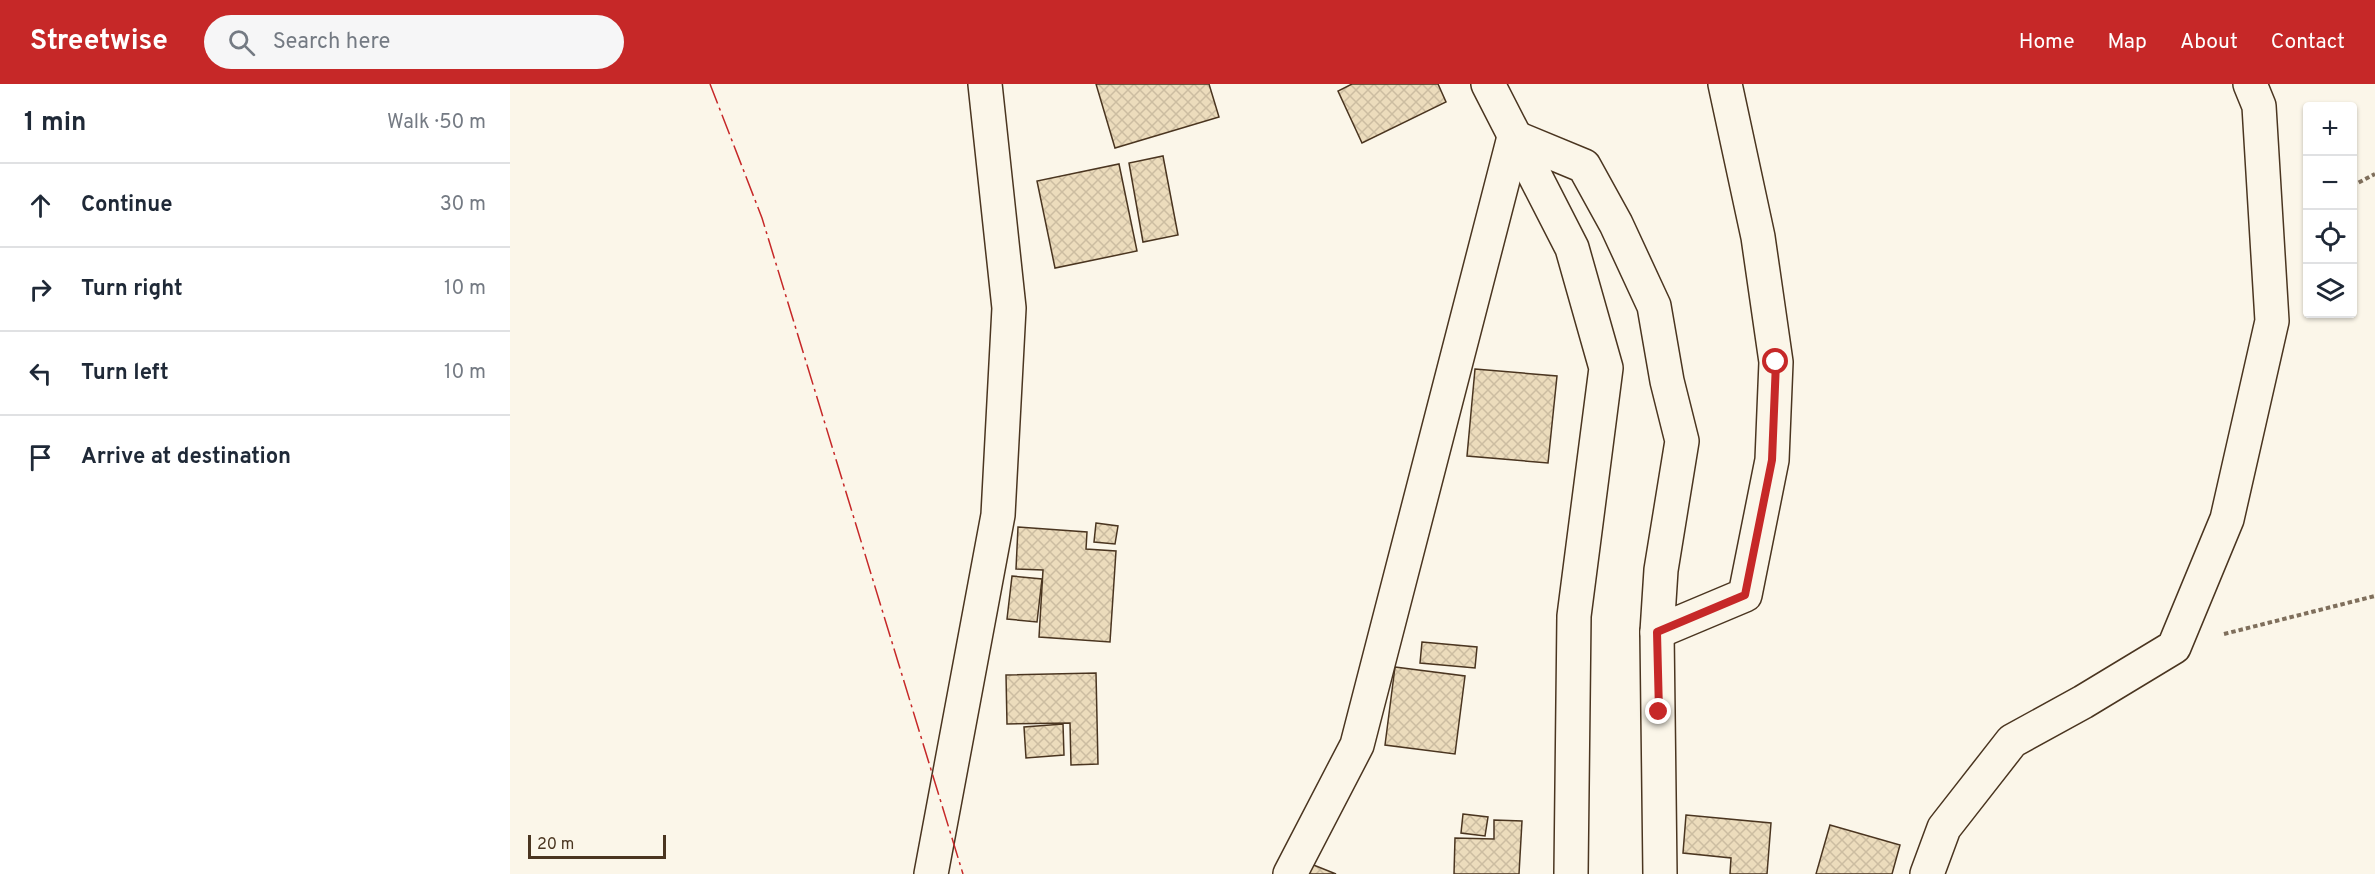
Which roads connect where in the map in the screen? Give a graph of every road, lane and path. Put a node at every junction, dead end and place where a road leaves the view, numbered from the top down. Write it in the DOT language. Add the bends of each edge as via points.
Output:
graph roads {
  1 [pos="985,84"];
  2 [pos="1488,84"];
  3 [pos="1725,84"];
  4 [pos="2250,84"];
  5 [pos="1514,137"];
  6 [pos="2375,174"];
  7 [pos="2357,183"];
  8 [pos="2375,596"];
  9 [pos="1657,632"];
  10 [pos="2174,647"];
  11 [pos="930,874"];
  12 [pos="1290,874"];
  13 [pos="1570,874"];
  14 [pos="1660,874"];
  15 [pos="1927,874"];
  1 -- 11 [label="street" via="1009,308 998,514"];
  2 -- 5 [label="street"];
  3 -- 9 [label="street" via="1758,237 1776,362 1772,460 1745,595"];
  4 -- 10 [label="street" via="2259,106 2272,321 2227,519"];
  5 -- 9 [label="street" via="1584,166 1654,306 1682,441 1661,570"];
  5 -- 12 [label="street" via="1357,746"];
  5 -- 13 [label="street" via="1572,248 1605,368 1574,616"];
  6 -- 7 [label="path"];
  8 -- 10 [label="path"];
  9 -- 14 [label="street"];
  10 -- 15 [label="street" via="2012,741 1944,828"];
}
